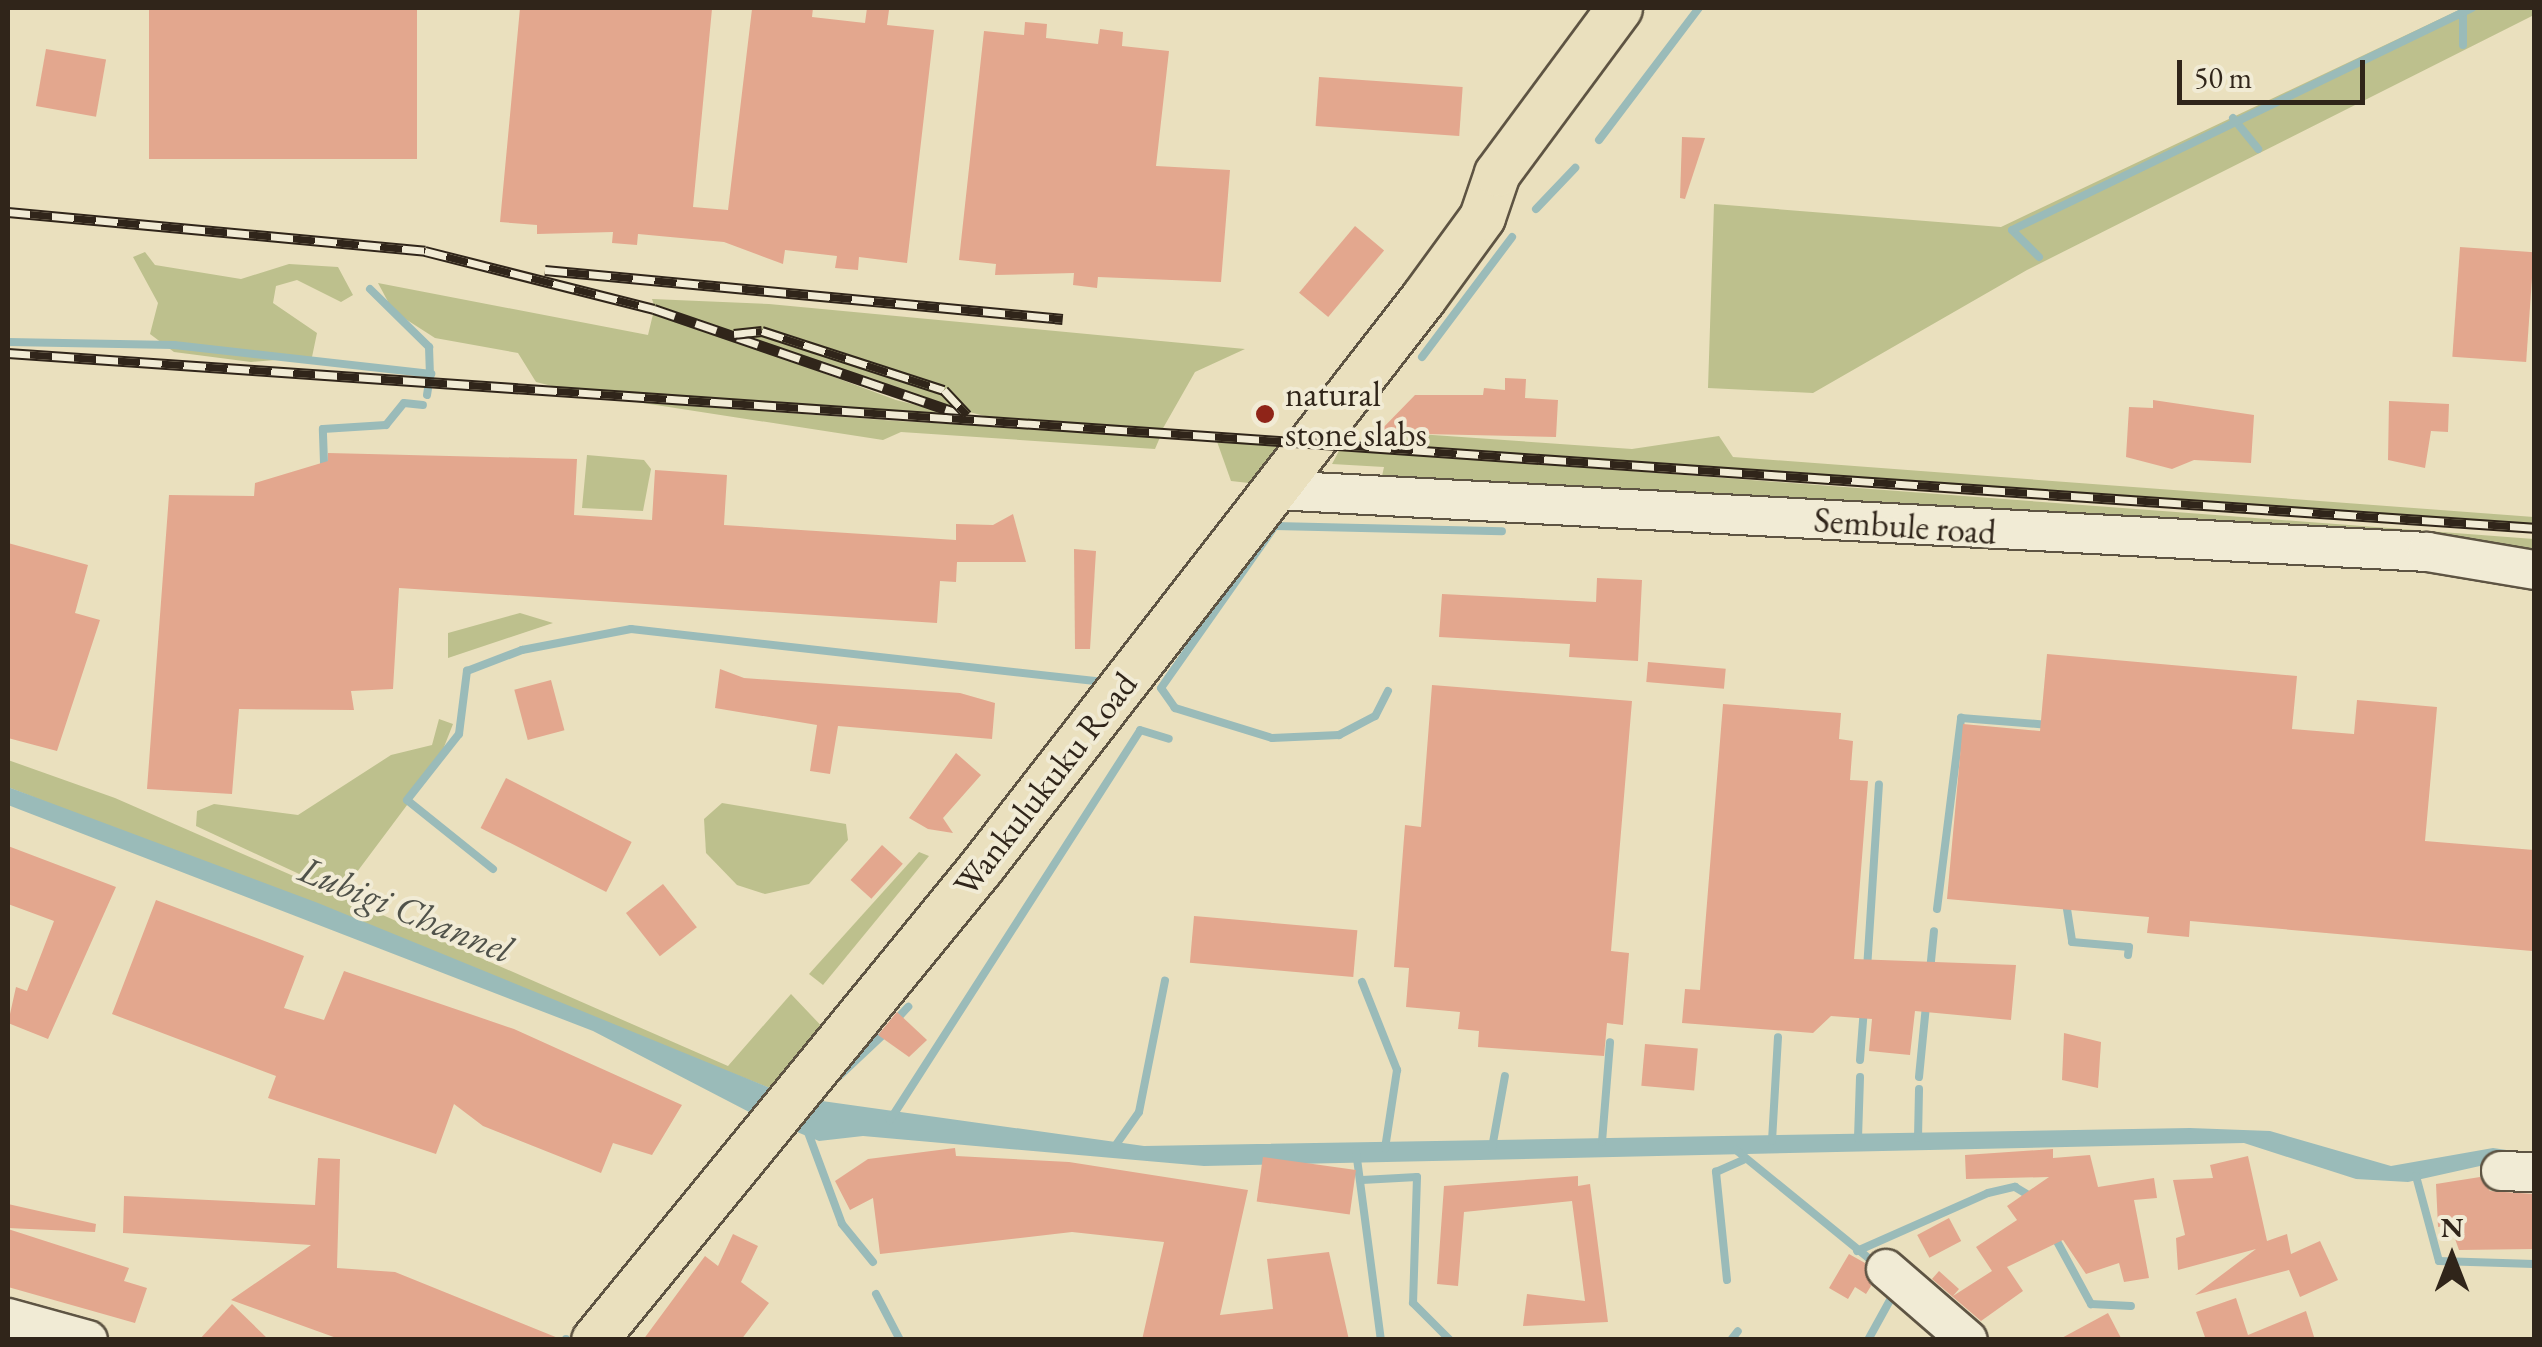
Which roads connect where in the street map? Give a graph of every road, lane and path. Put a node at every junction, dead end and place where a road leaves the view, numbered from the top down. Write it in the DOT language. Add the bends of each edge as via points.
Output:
graph roads {
  1 [pos="1620,8"];
  2 [pos="1656,8"];
  3 [pos="1482,218"];
  4 [pos="1275,490"];
  5 [pos="2534,570"];
  6 [pos="1886,1269"];
  7 [pos="8,1318"];
  8 [pos="88,1340"];
  9 [pos="594,1340"];
  10 [pos="1968,1340"];
  1 -- 3 [label="main road, Wankulukuku Road" via="1498,173"];
  2 -- 3 [label="main road, Wankulukuku Road" via="1520,190"];
  3 -- 4 [label="main road, Wankulukuku Road"];
  4 -- 5 [label="street, Sembule road" via="2427,552"];
  4 -- 9 [label="main road, Wankulukuku Road"];
  6 -- 10 [label="street"];
  7 -- 8 [label="street"];
}
